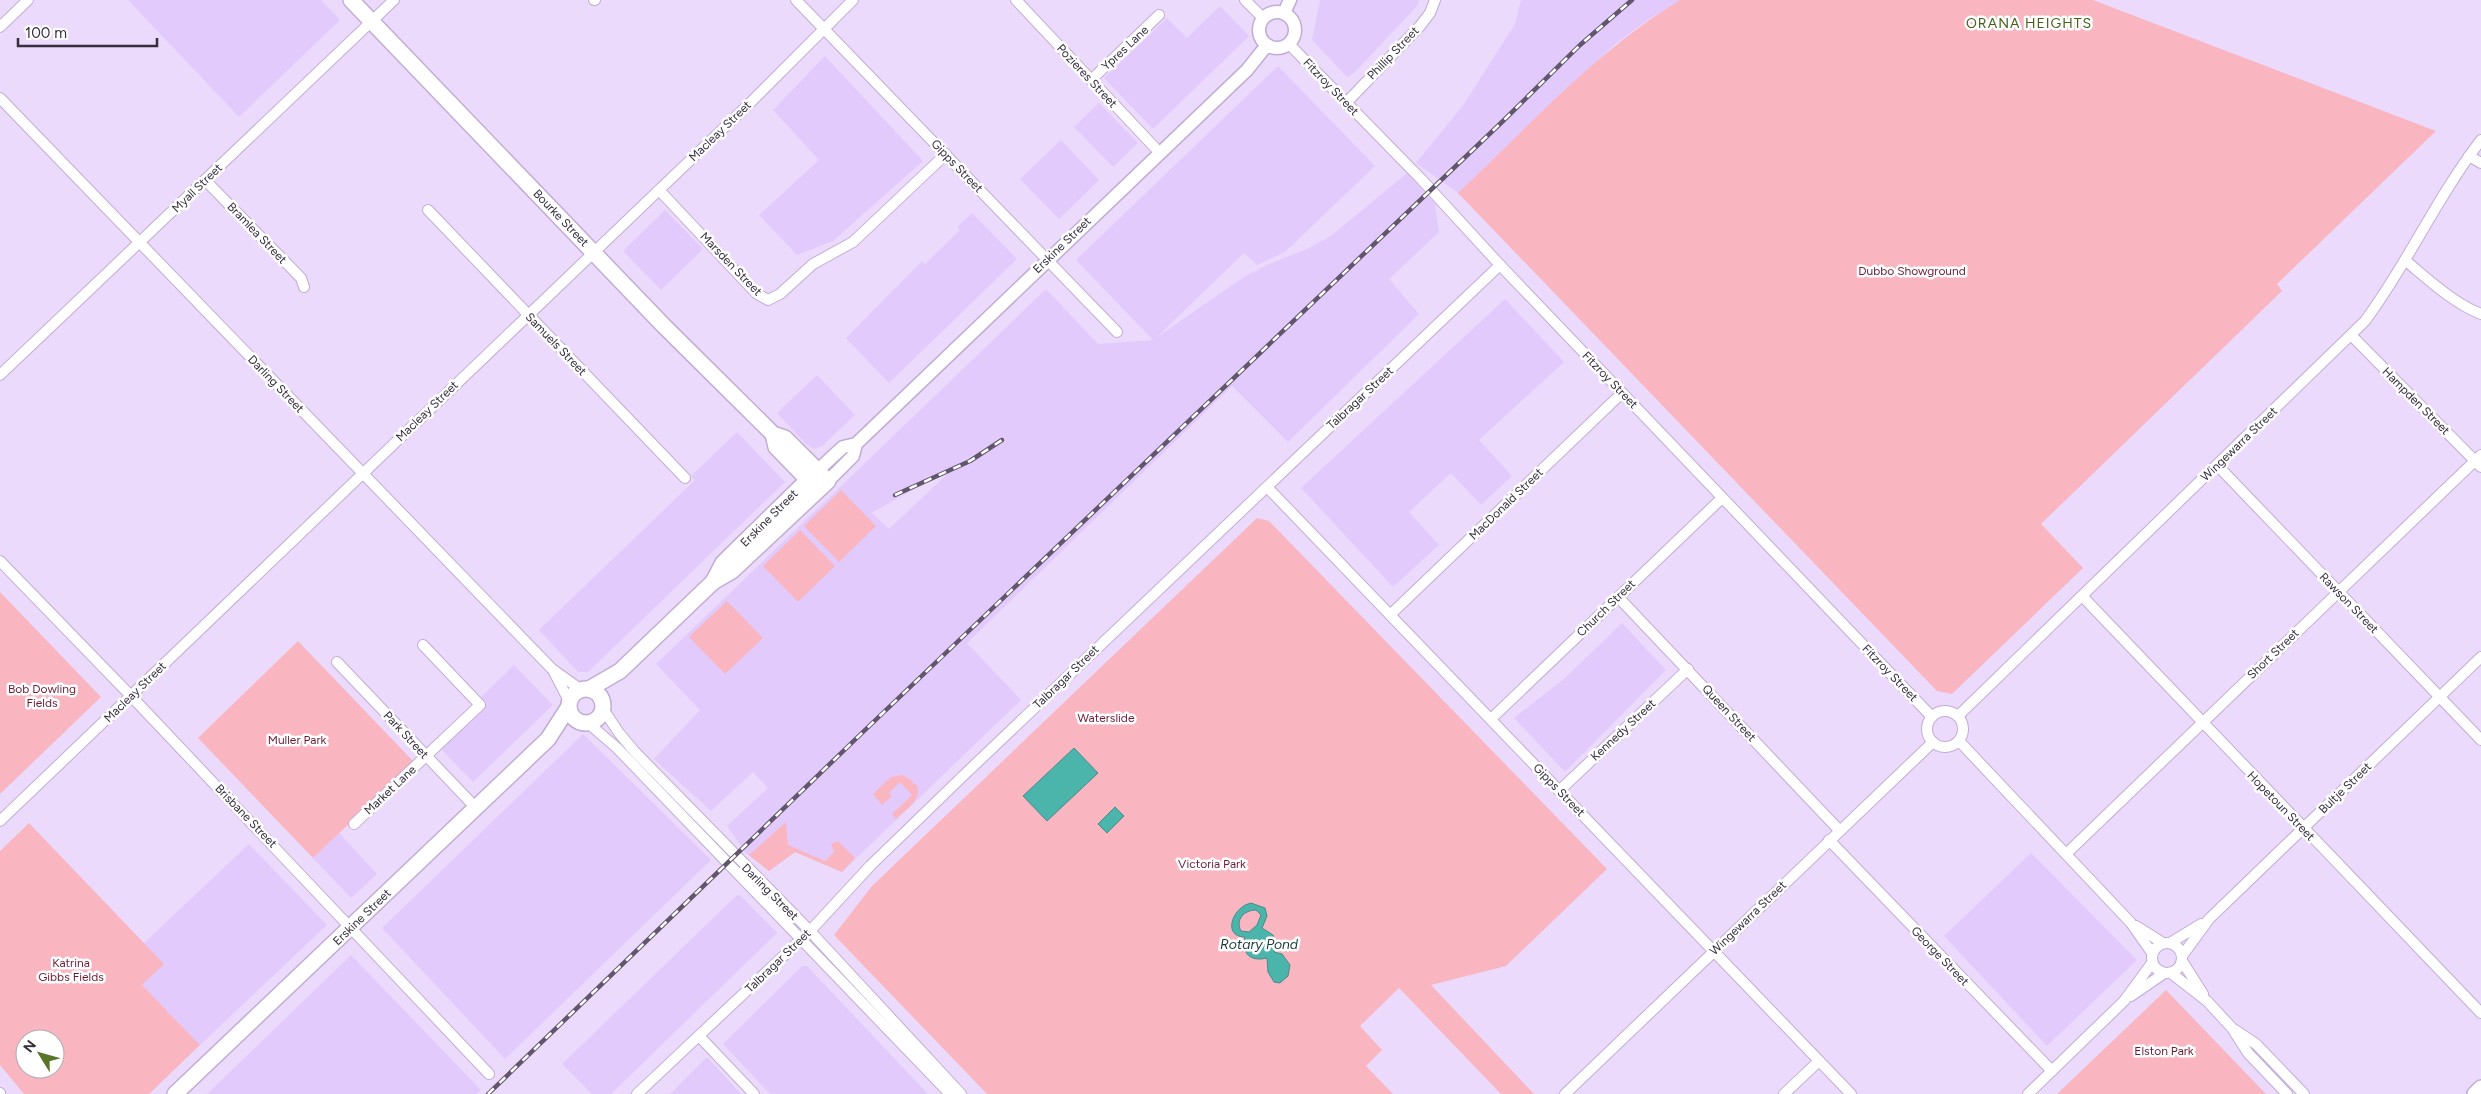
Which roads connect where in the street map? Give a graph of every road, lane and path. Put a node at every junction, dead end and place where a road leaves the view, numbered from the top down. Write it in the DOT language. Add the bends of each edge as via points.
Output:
graph roads {
  1 [pos="28,0"];
  2 [pos="351,0"];
  3 [pos="394,0"];
  4 [pos="796,0"];
  5 [pos="854,0"];
  6 [pos="1016,0"];
  7 [pos="1246,0"];
  8 [pos="1290,0"];
  9 [pos="1435,0"];
  10 [pos="1284,13"];
  11 [pos="1159,15"];
  12 [pos="1264,18"];
  13 [pos="371,21"];
  14 [pos="0,27"];
  15 [pos="824,29"];
  16 [pos="1289,44"];
  17 [pos="1267,45"];
  18 [pos="1091,80"];
  19 [pos="0,98"];
  20 [pos="1346,103"];
  21 [pos="2481,140"];
  22 [pos="1158,152"];
  23 [pos="946,154"];
  24 [pos="2469,156"];
  25 [pos="2481,163"];
  26 [pos="205,180"];
  27 [pos="660,190"];
  28 [pos="428,210"];
  29 [pos="141,242"];
  30 [pos="594,252"];
  31 [pos="1047,259"];
  32 [pos="2406,261"];
  33 [pos="1500,265"];
  34 [pos="304,287"];
  35 [pos="2481,314"];
  36 [pos="528,315"];
  37 [pos="1117,332"];
  38 [pos="2351,335"];
  39 [pos="0,375"];
  40 [pos="1622,392"];
  41 [pos="2479,461"];
  42 [pos="2218,466"];
  43 [pos="362,474"];
  44 [pos="685,478"];
  45 [pos="818,480"];
  46 [pos="1266,487"];
  47 [pos="1722,498"];
  48 [pos="0,561"];
  49 [pos="2338,592"];
  50 [pos="1618,597"];
  51 [pos="2082,598"];
  52 [pos="1390,615"];
  53 [pos="423,645"];
  54 [pos="2481,657"];
  55 [pos="337,662"];
  56 [pos="552,669"];
  57 [pos="1688,670"];
  58 [pos="620,671"];
  59 [pos="585,689"];
  60 [pos="131,696"];
  61 [pos="2439,697"];
  62 [pos="568,704"];
  63 [pos="603,705"];
  64 [pos="1958,716"];
  65 [pos="1932,717"];
  66 [pos="1490,719"];
  67 [pos="585,723"];
  68 [pos="2202,723"];
  69 [pos="548,740"];
  70 [pos="2481,740"];
  71 [pos="1958,741"];
  72 [pos="1933,742"];
  73 [pos="426,756"];
  74 [pos="1559,791"];
  75 [pos="476,808"];
  76 [pos="0,821"];
  77 [pos="354,824"];
  78 [pos="2304,829"];
  79 [pos="1839,830"];
  80 [pos="1829,840"];
  81 [pos="2066,854"];
  82 [pos="2209,919"];
  83 [pos="2131,923"];
  84 [pos="352,927"];
  85 [pos="810,931"];
  86 [pos="801,939"];
  87 [pos="2166,943"];
  88 [pos="1714,951"];
  89 [pos="2152,958"];
  90 [pos="2182,959"];
  91 [pos="2167,974"];
  92 [pos="2124,1001"];
  93 [pos="2207,1001"];
  94 [pos="2481,1013"];
  95 [pos="2232,1028"];
  96 [pos="699,1036"];
  97 [pos="1819,1061"];
  98 [pos="2052,1071"];
  99 [pos="489,1074"];
  100 [pos="2481,1088"];
  101 [pos="175,1094"];
  102 [pos="637,1094"];
  103 [pos="754,1094"];
  104 [pos="950,1094"];
  105 [pos="961,1094"];
  106 [pos="1565,1094"];
  107 [pos="1784,1094"];
  108 [pos="1851,1094"];
  109 [pos="2028,1094"];
  110 [pos="2287,1094"];
  111 [pos="2304,1094"];
  112 [pos="2475,1094"];
  1 -- 14 [label="street"];
  2 -- 13 [label="highway, Bourke Street"];
  3 -- 13 [label="street, Myall Street"];
  4 -- 15 [label="street, Gipps Street"];
  5 -- 15 [label="street, Macleay Street"];
  6 -- 18 [label="street, Pozieres Street"];
  7 -- 12 [label="street"];
  8 -- 10 [label="main road"];
  9 -- 20 [label="street, Phillip Street" via="1420,26"];
  10 -- 12 [label="main road" via="1273,13"];
  10 -- 16 [label="main road" via="1295,27"];
  11 -- 18 [label="street, Ypres Lane"];
  12 -- 17 [label="main road" via="1259,32"];
  13 -- 26 [label="street, Myall Street"];
  13 -- 30 [label="highway, Bourke Street"];
  15 -- 23 [label="street, Gipps Street"];
  15 -- 27 [label="street, Macleay Street"];
  16 -- 17 [label="main road" via="1278,48"];
  16 -- 20 [label="street, Fitzroy Street"];
  17 -- 22 [label="main road, Erskine Street" via="1246,70"];
  18 -- 22 [label="street, Pozieres Street"];
  19 -- 29 [label="street, Darling Street"];
  20 -- 33 [label="street, Fitzroy Street"];
  21 -- 24 [label="street, Wingewarra Street"];
  22 -- 31 [label="main road, Erskine Street"];
  23 -- 27 [label="street, Marsden Street" via="853,242 814,264 780,294 768,300 756,292"];
  23 -- 31 [label="street, Gipps Street"];
  24 -- 25 [label="street"];
  24 -- 32 [label="street, Wingewarra Street"];
  26 -- 29 [label="street, Myall Street"];
  26 -- 34 [label="street, Bramlea Street" via="301,278"];
  27 -- 30 [label="street, Macleay Street"];
  28 -- 36 [label="street, Samuels Street"];
  29 -- 39 [label="street, Myall Street"];
  29 -- 43 [label="street, Darling Street"];
  30 -- 36 [label="street, Macleay Street"];
  30 -- 45 [label="highway, Bourke Street" via="663,326 773,434 776,447"];
  31 -- 37 [label="street, Gipps Street"];
  31 -- 45 [label="main road, Erskine Street" via="856,444 853,456"];
  32 -- 35 [label="street" via="2448,294"];
  32 -- 38 [label="street, Wingewarra Street"];
  33 -- 40 [label="street, Fitzroy Street"];
  33 -- 46 [label="street, Talbragar Street"];
  36 -- 43 [label="street, Macleay Street"];
  36 -- 44 [label="street, Samuels Street"];
  38 -- 41 [label="street, Hampden Street"];
  38 -- 42 [label="street, Wingewarra Street"];
  40 -- 47 [label="street, Fitzroy Street"];
  40 -- 52 [label="street, MacDonald Street"];
  41 -- 49 [label="street, Short Street"];
  42 -- 49 [label="street, Rawson Street"];
  42 -- 51 [label="street, Wingewarra Street"];
  43 -- 56 [label="street, Darling Street"];
  43 -- 60 [label="street, Macleay Street"];
  45 -- 58 [label="highway, Erskine Street" via="723,563 713,582"];
  46 -- 52 [label="street, Gipps Street"];
  46 -- 85 [label="street, Talbragar Street" via="870,866"];
  47 -- 50 [label="street, Church Street"];
  47 -- 65 [label="street, Fitzroy Street"];
  48 -- 60 [label="street, Brisbane Street"];
  49 -- 61 [label="street, Rawson Street"];
  49 -- 68 [label="street, Short Street"];
  50 -- 57 [label="street, Queen Street"];
  50 -- 66 [label="street, Church Street"];
  51 -- 64 [label="street, Wingewarra Street"];
  51 -- 68 [label="street, Hopetoun Street"];
  52 -- 66 [label="street, Gipps Street"];
  53 -- 73 [label="street, Market Lane" via="480,705"];
  54 -- 61 [label="street, Bultje Street"];
  55 -- 73 [label="street, Park Street"];
  56 -- 59 [label="street, Darling Street"];
  56 -- 62 [label="street, Darling Street"];
  57 -- 74 [label="street, Kennedy Street"];
  57 -- 79 [label="street, Queen Street"];
  58 -- 59 [label="highway, Erskine Street"];
  58 -- 63 [label="highway, Erskine Street"];
  59 -- 62 [label="highway" via="575,692"];
  59 -- 63 [label="highway" via="598,693"];
  60 -- 76 [label="street, Macleay Street"];
  60 -- 84 [label="street, Brisbane Street"];
  61 -- 70 [label="street, Rawson Street"];
  61 -- 78 [label="street, Bultje Street"];
  62 -- 67 [label="highway" via="573,718"];
  62 -- 69 [label="highway, Erskine Street"];
  63 -- 67 [label="highway" via="598,718"];
  63 -- 85 [label="street, Darling Street" via="619,733 636,752"];
  64 -- 65 [label="street" via="1942,711"];
  64 -- 71 [label="street" via="1963,726"];
  65 -- 72 [label="street" via="1927,733"];
  66 -- 74 [label="street, Gipps Street"];
  67 -- 69 [label="highway, Erskine Street"];
  67 -- 86 [label="street, Darling Street" via="617,748"];
  68 -- 78 [label="street, Hopetoun Street"];
  68 -- 81 [label="street, Short Street"];
  69 -- 75 [label="highway, Erskine Street"];
  71 -- 72 [label="street" via="1949,747"];
  71 -- 81 [label="street"];
  72 -- 79 [label="street, Wingewarra Street"];
  73 -- 75 [label="street, Park Street"];
  73 -- 77 [label="street, Market Lane"];
  74 -- 88 [label="street, Gipps Street"];
  75 -- 84 [label="highway, Erskine Street"];
  78 -- 82 [label="street, Bultje Street"];
  78 -- 94 [label="street, Hopetoun Street"];
  79 -- 80 [label="street, Wingewarra Street"];
  80 -- 88 [label="street, Wingewarra Street"];
  80 -- 98 [label="street, George Street"];
  81 -- 83 [label="street"];
  82 -- 87 [label="street, Bultje Street"];
  82 -- 90 [label="street, Bultje Street"];
  83 -- 87 [label="street"];
  83 -- 89 [label="street"];
  84 -- 99 [label="street, Brisbane Street"];
  84 -- 101 [label="highway, Erskine Street"];
  85 -- 86 [label="street, Talbragar Street"];
  85 -- 105 [label="street, Darling Street"];
  86 -- 96 [label="street, Talbragar Street"];
  86 -- 104 [label="street, Darling Street"];
  87 -- 89 [label="street"];
  87 -- 90 [label="street" via="2179,949"];
  88 -- 97 [label="street, Gipps Street"];
  88 -- 106 [label="street, Wingewarra Street"];
  89 -- 91 [label="street" via="2156,970"];
  89 -- 92 [label="street"];
  90 -- 91 [label="street" via="2178,969"];
  90 -- 93 [label="street"];
  91 -- 92 [label="street"];
  91 -- 93 [label="street"];
  92 -- 98 [label="street"];
  93 -- 95 [label="street"];
  95 -- 110 [label="street" via="2248,1053"];
  95 -- 111 [label="street" via="2256,1044"];
  96 -- 102 [label="street, Talbragar Street"];
  96 -- 103 [label="street"];
  97 -- 107 [label="street"];
  97 -- 108 [label="street, Gipps Street"];
  98 -- 109 [label="street"];
  100 -- 112 [label="highway"];
}
